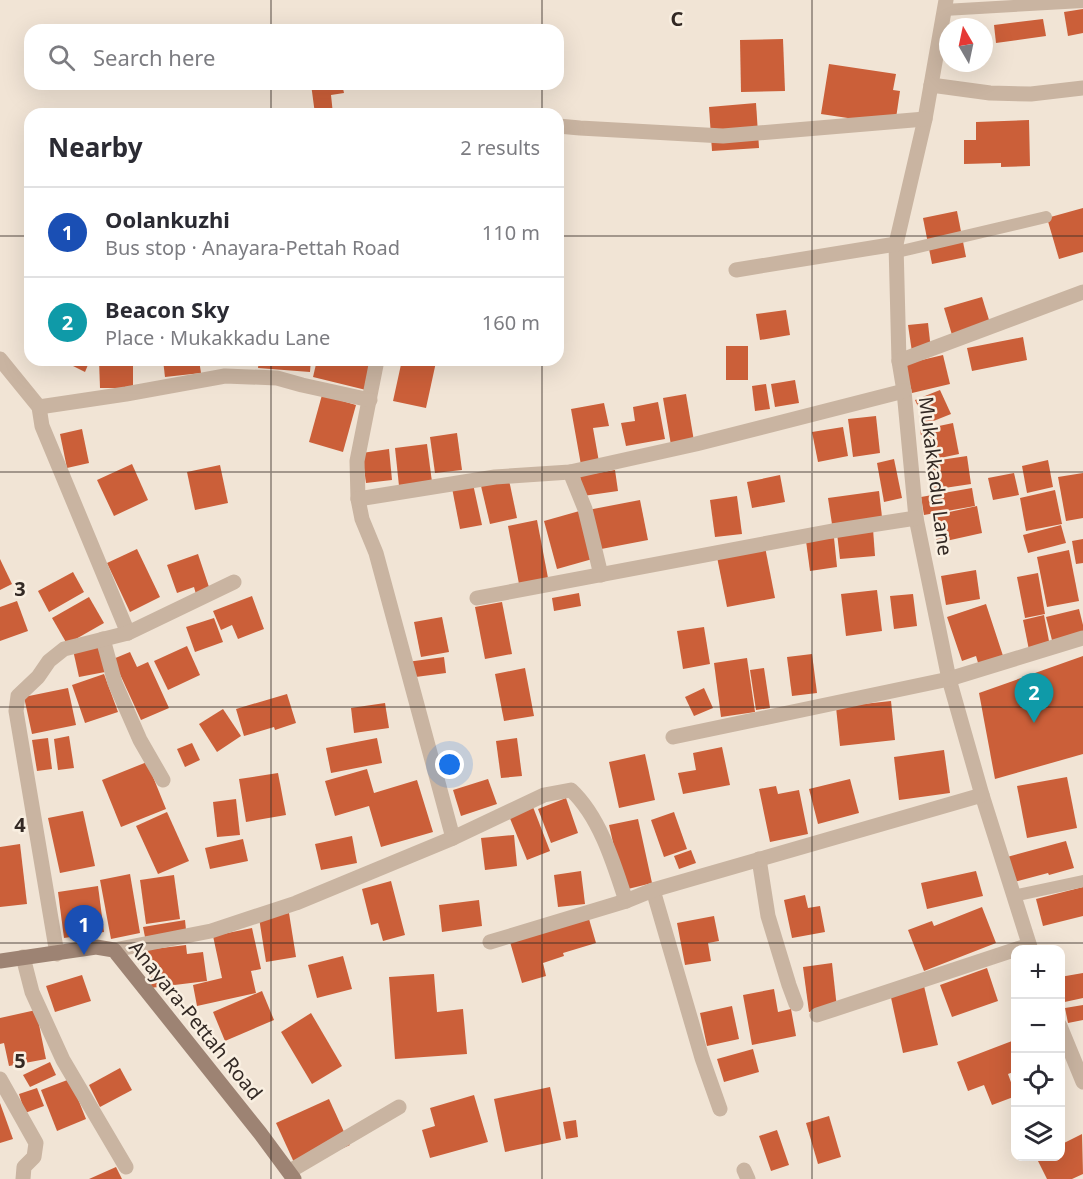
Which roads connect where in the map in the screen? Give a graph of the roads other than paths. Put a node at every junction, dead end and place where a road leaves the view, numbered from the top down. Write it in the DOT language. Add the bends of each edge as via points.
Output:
graph roads {
  1 [pos="1083,2"];
  2 [pos="945,5"];
  3 [pos="931,85"];
  4 [pos="1083,88"];
  5 [pos="925,119"];
  6 [pos="564,127"];
  7 [pos="1046,216"];
  8 [pos="896,248"];
  9 [pos="736,270"];
  10 [pos="1083,292"];
  11 [pos="0,359"];
  12 [pos="899,362"];
  13 [pos="376,366"];
  14 [pos="904,390"];
  15 [pos="370,400"];
  16 [pos="39,407"];
  17 [pos="570,471"];
  18 [pos="358,499"];
  19 [pos="916,518"];
  20 [pos="601,575"];
  21 [pos="234,582"];
  22 [pos="477,598"];
  23 [pos="128,633"];
  24 [pos="1083,638"];
  25 [pos="103,639"];
  26 [pos="949,679"];
  27 [pos="673,737"];
  28 [pos="163,780"];
  29 [pos="982,795"];
  30 [pos="453,838"];
  31 [pos="759,859"];
  32 [pos="1083,881"];
  33 [pos="653,890"];
  34 [pos="1013,896"];
  35 [pos="626,901"];
  36 [pos="490,942"];
  37 [pos="1029,945"];
  38 [pos="114,950"];
  39 [pos="1011,953"];
  40 [pos="57,954"];
  41 [pos="23,957"];
  42 [pos="0,961"];
  43 [pos="796,1004"];
  44 [pos="818,1015"];
  45 [pos="1065,1038"];
  46 [pos="1083,1082"];
  47 [pos="2,1088"];
  48 [pos="399,1107"];
  49 [pos="720,1109"];
  50 [pos="126,1167"];
  51 [pos="292,1175"];
  52 [pos="23,1179"];
  1 -- 2 [label="lane"];
  2 -- 3 [label="street, Mukakkadu Lane"];
  3 -- 4 [label="street" via="1031,94"];
  3 -- 5 [label="street, Mukakkadu Lane"];
  5 -- 6 [label="street" via="723,136"];
  5 -- 8 [label="street, Mukakkadu Lane"];
  7 -- 8 [label="lane"];
  8 -- 9 [label="street"];
  8 -- 12 [label="street, Mukakkadu Lane"];
  10 -- 12 [label="street"];
  11 -- 16 [label="street"];
  12 -- 14 [label="street, Mukakkadu Lane"];
  13 -- 15 [label="street"];
  14 -- 17 [label="street" via="696,444"];
  14 -- 19 [label="street, Mukakkadu Lane"];
  15 -- 16 [label="street" via="277,378 225,376"];
  15 -- 18 [label="street" via="357,461"];
  16 -- 23 [label="street" via="42,426"];
  17 -- 18 [label="street" via="495,477"];
  17 -- 20 [label="street" via="585,509"];
  18 -- 30 [label="street"];
  19 -- 20 [label="street"];
  19 -- 26 [label="street, Mukakkadu Lane"];
  20 -- 22 [label="street"];
  21 -- 23 [label="street"];
  23 -- 25 [label="street"];
  24 -- 26 [label="street"];
  25 -- 28 [label="street" via="115,683"];
  25 -- 40 [label="street" via="64,649 18,696 16,711"];
  26 -- 27 [label="street"];
  26 -- 29 [label="street, Mukakkadu Lane"];
  29 -- 31 [label="street"];
  29 -- 34 [label="street, Mukakkadu Lane"];
  30 -- 35 [label="street" via="544,795 571,790 606,842"];
  30 -- 38 [label="street" via="296,903 211,931"];
  31 -- 33 [label="street"];
  31 -- 43 [label="street" via="768,916"];
  32 -- 34 [label="lane"];
  33 -- 35 [label="street"];
  33 -- 49 [label="street"];
  34 -- 37 [label="street, Mukakkadu Lane"];
  35 -- 36 [label="street"];
  38 -- 40 [label="main road, Anayara-Pettah Road" via="96,947"];
  38 -- 51 [label="main road, Anayara-Pettah Road"];
  39 -- 44 [label="street"];
  40 -- 41 [label="main road, Anayara-Pettah Road"];
  41 -- 42 [label="main road, Anayara-Pettah Road"];
  41 -- 50 [label="street" via="33,992 63,1060"];
  45 -- 46 [label="street"];
  47 -- 52 [label="street" via="36,1143 34,1157 24,1167"];
  48 -- 51 [label="street"];
}
